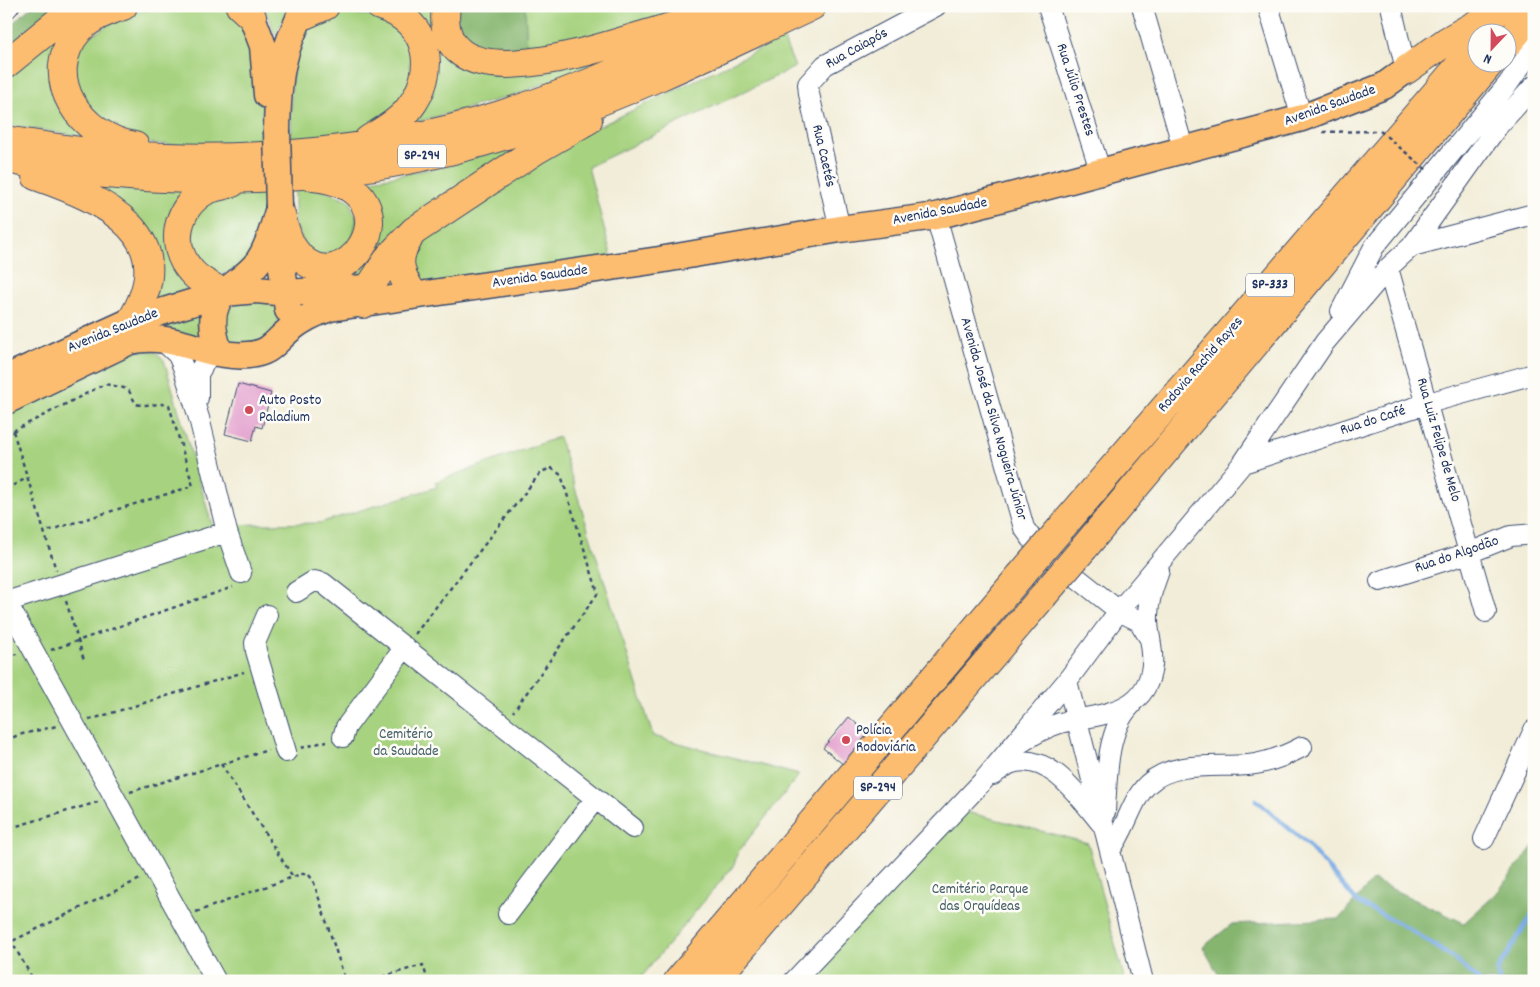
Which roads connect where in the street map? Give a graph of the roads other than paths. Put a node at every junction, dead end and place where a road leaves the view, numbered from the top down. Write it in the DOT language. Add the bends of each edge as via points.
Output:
graph roads {
  1 [pos="9,6"];
  2 [pos="77,6"];
  3 [pos="123,6"];
  4 [pos="325,6"];
  5 [pos="380,6"];
  6 [pos="446,6"];
  7 [pos="733,6"];
  8 [pos="760,6"];
  9 [pos="812,6"];
  10 [pos="936,6"];
  11 [pos="1048,6"];
  12 [pos="1142,6"];
  13 [pos="1268,6"];
  14 [pos="1391,6"];
  15 [pos="1509,6"];
  16 [pos="6,9"];
  17 [pos="247,10"];
  18 [pos="303,11"];
  19 [pos="1534,12"];
  20 [pos="1495,22"];
  21 [pos="1518,31"];
  22 [pos="1534,46"];
  23 [pos="713,54"];
  24 [pos="1468,56"];
  25 [pos="6,64"];
  26 [pos="1406,70"];
  27 [pos="1483,72"];
  28 [pos="808,84"];
  29 [pos="1508,84"];
  30 [pos="1529,91"];
  31 [pos="1302,118"];
  32 [pos="277,131"];
  33 [pos="6,140"];
  34 [pos="344,149"];
  35 [pos="1184,150"];
  36 [pos="201,157"];
  37 [pos="6,158"];
  38 [pos="6,166"];
  39 [pos="1101,173"];
  40 [pos="298,175"];
  41 [pos="258,177"];
  42 [pos="279,208"];
  43 [pos="1534,214"];
  44 [pos="936,216"];
  45 [pos="840,229"];
  46 [pos="414,232"];
  47 [pos="1412,246"];
  48 [pos="281,261"];
  49 [pos="1388,268"];
  50 [pos="410,289"];
  51 [pos="456,289"];
  52 [pos="224,293"];
  53 [pos="286,293"];
  54 [pos="359,294"];
  55 [pos="130,321"];
  56 [pos="288,330"];
  57 [pos="160,338"];
  58 [pos="1325,342"];
  59 [pos="215,352"];
  60 [pos="1534,374"];
  61 [pos="6,378"];
  62 [pos="6,400"];
  63 [pos="1428,403"];
  64 [pos="199,418"];
  65 [pos="1243,464"];
  66 [pos="1062,527"];
  67 [pos="227,532"];
  68 [pos="1534,534"];
  69 [pos="1084,548"];
  70 [pos="1469,553"];
  71 [pos="1163,561"];
  72 [pos="240,579"];
  73 [pos="1380,581"];
  74 [pos="296,592"];
  75 [pos="6,602"];
  76 [pos="1119,612"];
  77 [pos="1486,612"];
  78 [pos="267,614"];
  79 [pos="1150,639"];
  80 [pos="405,647"];
  81 [pos="1067,682"];
  82 [pos="1135,701"];
  83 [pos="1078,720"];
  84 [pos="1534,730"];
  85 [pos="343,737"];
  86 [pos="1302,747"];
  87 [pos="1012,748"];
  88 [pos="286,752"];
  89 [pos="983,781"];
  90 [pos="595,799"];
  91 [pos="1104,826"];
  92 [pos="634,828"];
  93 [pos="1484,839"];
  94 [pos="1110,850"];
  95 [pos="508,914"];
  96 [pos="216,981"];
  97 [pos="678,981"];
  98 [pos="714,981"];
  99 [pos="794,981"];
  100 [pos="1143,981"];
  1 -- 16 [label="street"];
  2 -- 25 [label="highway"];
  3 -- 36 [label="highway" via="93,19 80,29 70,44 63,72 72,105 103,136 127,145"];
  4 -- 18 [label="highway"];
  5 -- 34 [label="highway" via="403,17 423,42 427,60 425,78 418,95 397,122"];
  6 -- 7 [label="highway" via="444,21 460,52 494,64 524,63 582,53"];
  8 -- 34 [label="highway, SP-294" via="594,82 531,105 452,128"];
  9 -- 23 [label="highway, SP-294"];
  10 -- 28 [label="street, Rua Caiapós" via="825,65"];
  11 -- 39 [label="street, Rua Júlio Prestes"];
  12 -- 35 [label="street"];
  13 -- 31 [label="street"];
  14 -- 26 [label="street"];
  15 -- 20 [label="highway"];
  15 -- 26 [label="highway" via="1447,41"];
  17 -- 32 [label="main road" via="263,46 266,88"];
  18 -- 32 [label="main road" via="280,69"];
  19 -- 21 [label="highway"];
  22 -- 29 [label="street"];
  23 -- 40 [label="highway, SP-294" via="564,116 478,143 379,164"];
  23 -- 46 [label="highway" via="536,150"];
  24 -- 66 [label="highway, Rodovia Rachid Rayes / SP-333"];
  26 -- 31 [label="main road, Avenida Saudade" via="1384,86"];
  27 -- 69 [label="highway, Rodovia Rachid Rayes / SP-333"];
  28 -- 45 [label="street, Rua Caetés"];
  29 -- 30 [label="street"];
  29 -- 58 [label="street" via="1374,247"];
  30 -- 47 [label="street" via="1498,127"];
  31 -- 35 [label="main road, Avenida Saudade"];
  32 -- 42 [label="main road, bridge"];
  33 -- 36 [label="highway, SP-294" via="101,153"];
  34 -- 36 [label="highway, SP-294" via="267,156"];
  35 -- 39 [label="main road, Avenida Saudade"];
  37 -- 41 [label="highway, SP-294" via="112,174"];
  38 -- 55 [label="highway" via="90,197 108,207 135,230 148,261 148,274 142,302"];
  39 -- 44 [label="main road, Avenida Saudade"];
  40 -- 41 [label="highway, SP-294"];
  40 -- 42 [label="highway" via="328,179 354,191 363,201 368,216 365,245 345,264 331,268 316,266 302,259 292,247"];
  41 -- 52 [label="highway" via="207,190 187,207 178,227 181,256 191,271"];
  42 -- 48 [label="main road"];
  42 -- 52 [label="main road" via="256,265"];
  43 -- 47 [label="street"];
  44 -- 45 [label="main road, Avenida Saudade"];
  44 -- 76 [label="street, Avenida José da Silva Nogueira Júnior" via="1024,528 1037,546"];
  45 -- 51 [label="main road, Avenida Saudade" via="659,260"];
  46 -- 50 [label="highway" via="403,248 399,267"];
  46 -- 54 [label="highway"];
  47 -- 49 [label="street"];
  48 -- 53 [label="main road"];
  48 -- 54 [label="main road" via="296,276"];
  49 -- 58 [label="street"];
  49 -- 63 [label="street, Rua Luiz Felipe de Melo"];
  50 -- 51 [label="main road"];
  50 -- 54 [label="main road"];
  51 -- 54 [label="main road"];
  52 -- 53 [label="main road" via="257,290"];
  52 -- 55 [label="main road, Avenida Saudade"];
  52 -- 59 [label="main road" via="212,327"];
  53 -- 54 [label="main road"];
  53 -- 56 [label="main road"];
  54 -- 56 [label="main road"];
  55 -- 61 [label="main road, Avenida Saudade"];
  56 -- 59 [label="main road" via="277,344 265,352 248,355"];
  57 -- 59 [label="main road, Avenida Saudade"];
  57 -- 62 [label="main road, Avenida Saudade" via="130,341"];
  57 -- 64 [label="street" via="178,355"];
  58 -- 65 [label="street"];
  59 -- 64 [label="street" via="198,374"];
  60 -- 63 [label="street, Rua do Café"];
  63 -- 65 [label="street, Rua do Café"];
  63 -- 70 [label="street, Rua Luiz Felipe de Melo"];
  64 -- 67 [label="street"];
  65 -- 71 [label="street"];
  66 -- 97 [label="highway, SP-294, bridge"];
  67 -- 72 [label="street"];
  67 -- 75 [label="street"];
  68 -- 70 [label="street, Rua do Algodão" via="1511,536"];
  69 -- 98 [label="highway, SP-294, bridge"];
  70 -- 73 [label="street, Rua do Algodão"];
  70 -- 77 [label="street, Rua Luiz Felipe de Melo"];
  71 -- 76 [label="street"];
  71 -- 79 [label="street" via="1151,593"];
  74 -- 80 [label="street" via="314,581 323,583"];
  75 -- 96 [label="street"];
  76 -- 79 [label="street, Avenida José da Silva Nogueira Júnior" via="1139,621"];
  76 -- 81 [label="street"];
  78 -- 88 [label="street" via="255,643"];
  79 -- 82 [label="street" via="1153,654 1151,675"];
  80 -- 85 [label="street" via="346,727"];
  80 -- 90 [label="street"];
  81 -- 83 [label="street"];
  81 -- 87 [label="street"];
  82 -- 83 [label="street" via="1112,712"];
  82 -- 91 [label="street" via="1123,713 1117,726"];
  83 -- 87 [label="street" via="1034,734"];
  83 -- 91 [label="street"];
  84 -- 93 [label="street"];
  86 -- 94 [label="street" via="1277,760 1248,765 1198,766 1169,772 1149,782 1139,794 1126,826"];
  87 -- 89 [label="street"];
  89 -- 91 [label="street" via="1010,764 1033,763 1051,769"];
  89 -- 99 [label="street"];
  90 -- 92 [label="street"];
  90 -- 95 [label="street"];
  91 -- 94 [label="street"];
  94 -- 100 [label="street"];
}
